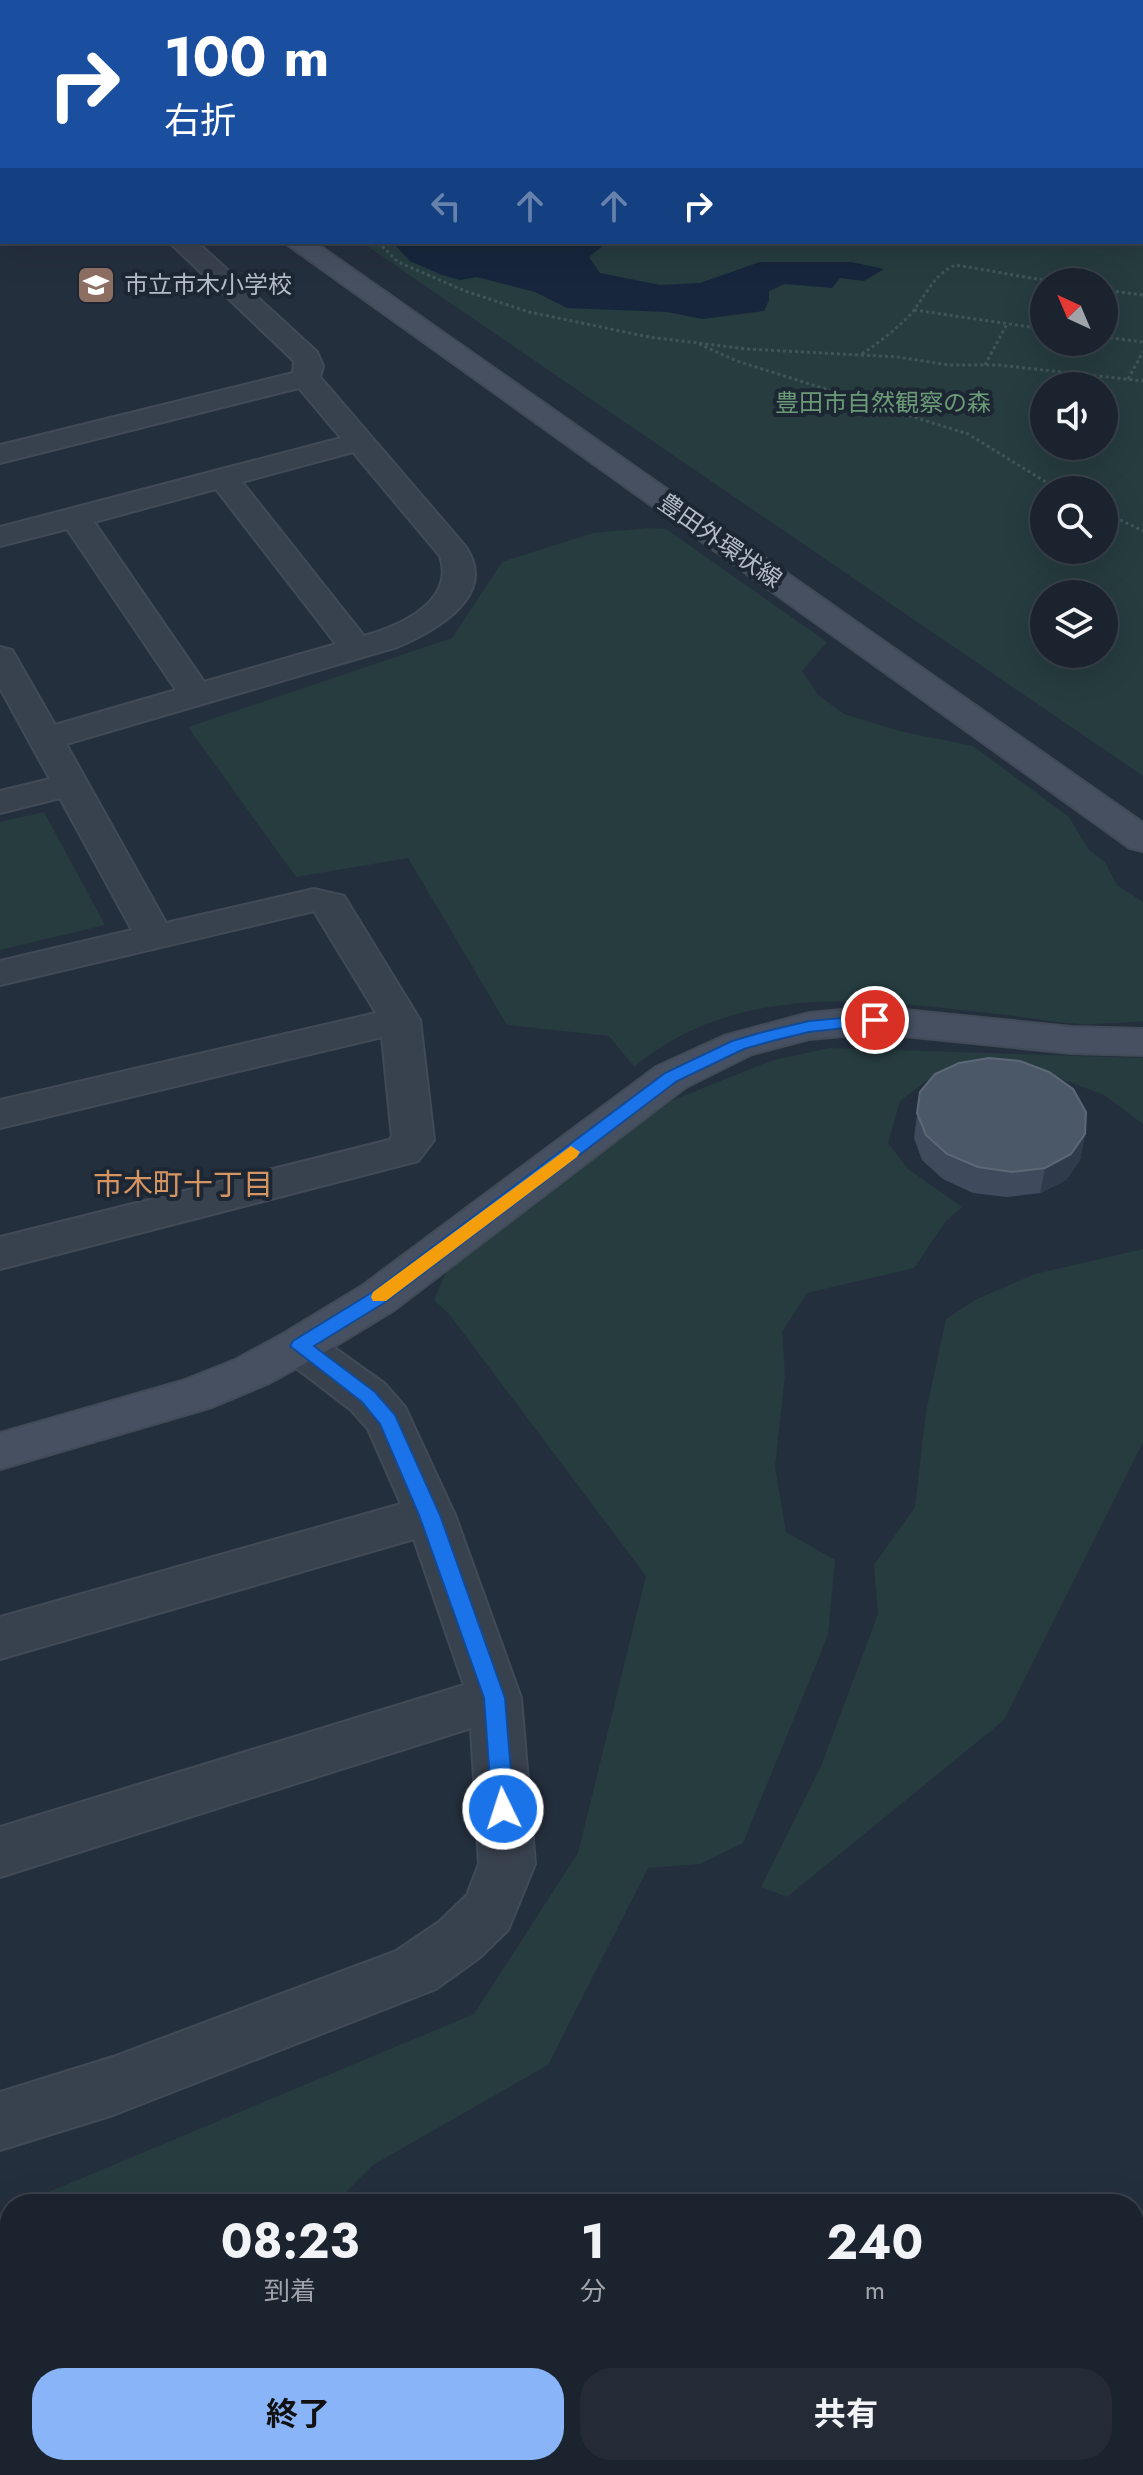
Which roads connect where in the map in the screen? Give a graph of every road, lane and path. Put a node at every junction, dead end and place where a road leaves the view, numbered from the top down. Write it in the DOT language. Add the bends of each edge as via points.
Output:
graph roads {
  1 [pos="184,244"];
  2 [pos="300,244"];
  3 [pos="331,244"];
  4 [pos="380,244"];
  5 [pos="1030,278"];
  6 [pos="1118,292"];
  7 [pos="1143,295"];
  8 [pos="914,310"];
  9 [pos="1007,324"];
  10 [pos="1030,327"];
  11 [pos="1118,339"];
  12 [pos="695,342"];
  13 [pos="1143,342"];
  14 [pos="1143,352"];
  15 [pos="861,355"];
  16 [pos="985,365"];
  17 [pos="306,378"];
  18 [pos="1127,379"];
  19 [pos="1143,381"];
  20 [pos="358,442"];
  21 [pos="0,454"];
  22 [pos="1033,476"];
  23 [pos="222,477"];
  24 [pos="75,517"];
  25 [pos="1118,519"];
  26 [pos="1143,531"];
  27 [pos="0,537"];
  28 [pos="357,649"];
  29 [pos="0,657"];
  30 [pos="197,696"];
  31 [pos="46,739"];
  32 [pos="72,784"];
  33 [pos="0,802"];
  34 [pos="1143,809"];
  35 [pos="1143,840"];
  36 [pos="155,937"];
  37 [pos="0,973"];
  38 [pos="400,1020"];
  39 [pos="1143,1042"];
  40 [pos="0,1114"];
  41 [pos="0,1253"];
  42 [pos="299,1346"];
  43 [pos="0,1451"];
  44 [pos="430,1515"];
  45 [pos="0,1638"];
  46 [pos="495,1698"];
  47 [pos="0,1852"];
  48 [pos="0,2121"];
  1 -- 17 [label="street" via="307,358"];
  2 -- 35 [label="street, 豊田外環状線"];
  3 -- 34 [label="street, 豊田外環状線"];
  4 -- 12 [label="path" via="398,262 423,275 529,312"];
  5 -- 8 [label="path" via="945,267"];
  6 -- 7 [label="path"];
  8 -- 9 [label="path"];
  8 -- 15 [label="path"];
  9 -- 10 [label="path"];
  9 -- 16 [label="path"];
  11 -- 13 [label="path"];
  12 -- 15 [label="path"];
  12 -- 22 [label="path" via="737,361 968,434 998,448"];
  14 -- 18 [label="path"];
  15 -- 16 [label="path"];
  16 -- 18 [label="path"];
  17 -- 20 [label="street"];
  17 -- 21 [label="street"];
  18 -- 19 [label="path"];
  20 -- 23 [label="street"];
  20 -- 28 [label="street" via="459,564 450,603 433,617"];
  23 -- 24 [label="street"];
  23 -- 28 [label="street"];
  24 -- 27 [label="street"];
  24 -- 30 [label="street"];
  25 -- 26 [label="path"];
  28 -- 30 [label="street"];
  29 -- 31 [label="street"];
  30 -- 31 [label="street"];
  31 -- 32 [label="street"];
  32 -- 33 [label="street"];
  32 -- 36 [label="street"];
  36 -- 37 [label="street"];
  36 -- 38 [label="street" via="314,900 331,904"];
  38 -- 40 [label="street"];
  38 -- 41 [label="street" via="413,1140 403,1151"];
  39 -- 42 [label="street" via="875,1020 809,1026 738,1045 671,1077 378,1298"];
  42 -- 43 [label="street" via="195,1395"];
  42 -- 44 [label="street" via="368,1397 388,1420"];
  44 -- 45 [label="street"];
  44 -- 46 [label="street"];
  46 -- 47 [label="street"];
  46 -- 48 [label="street" via="507,1864 488,1912 459,1940 416,1970 113,2086"];
}
